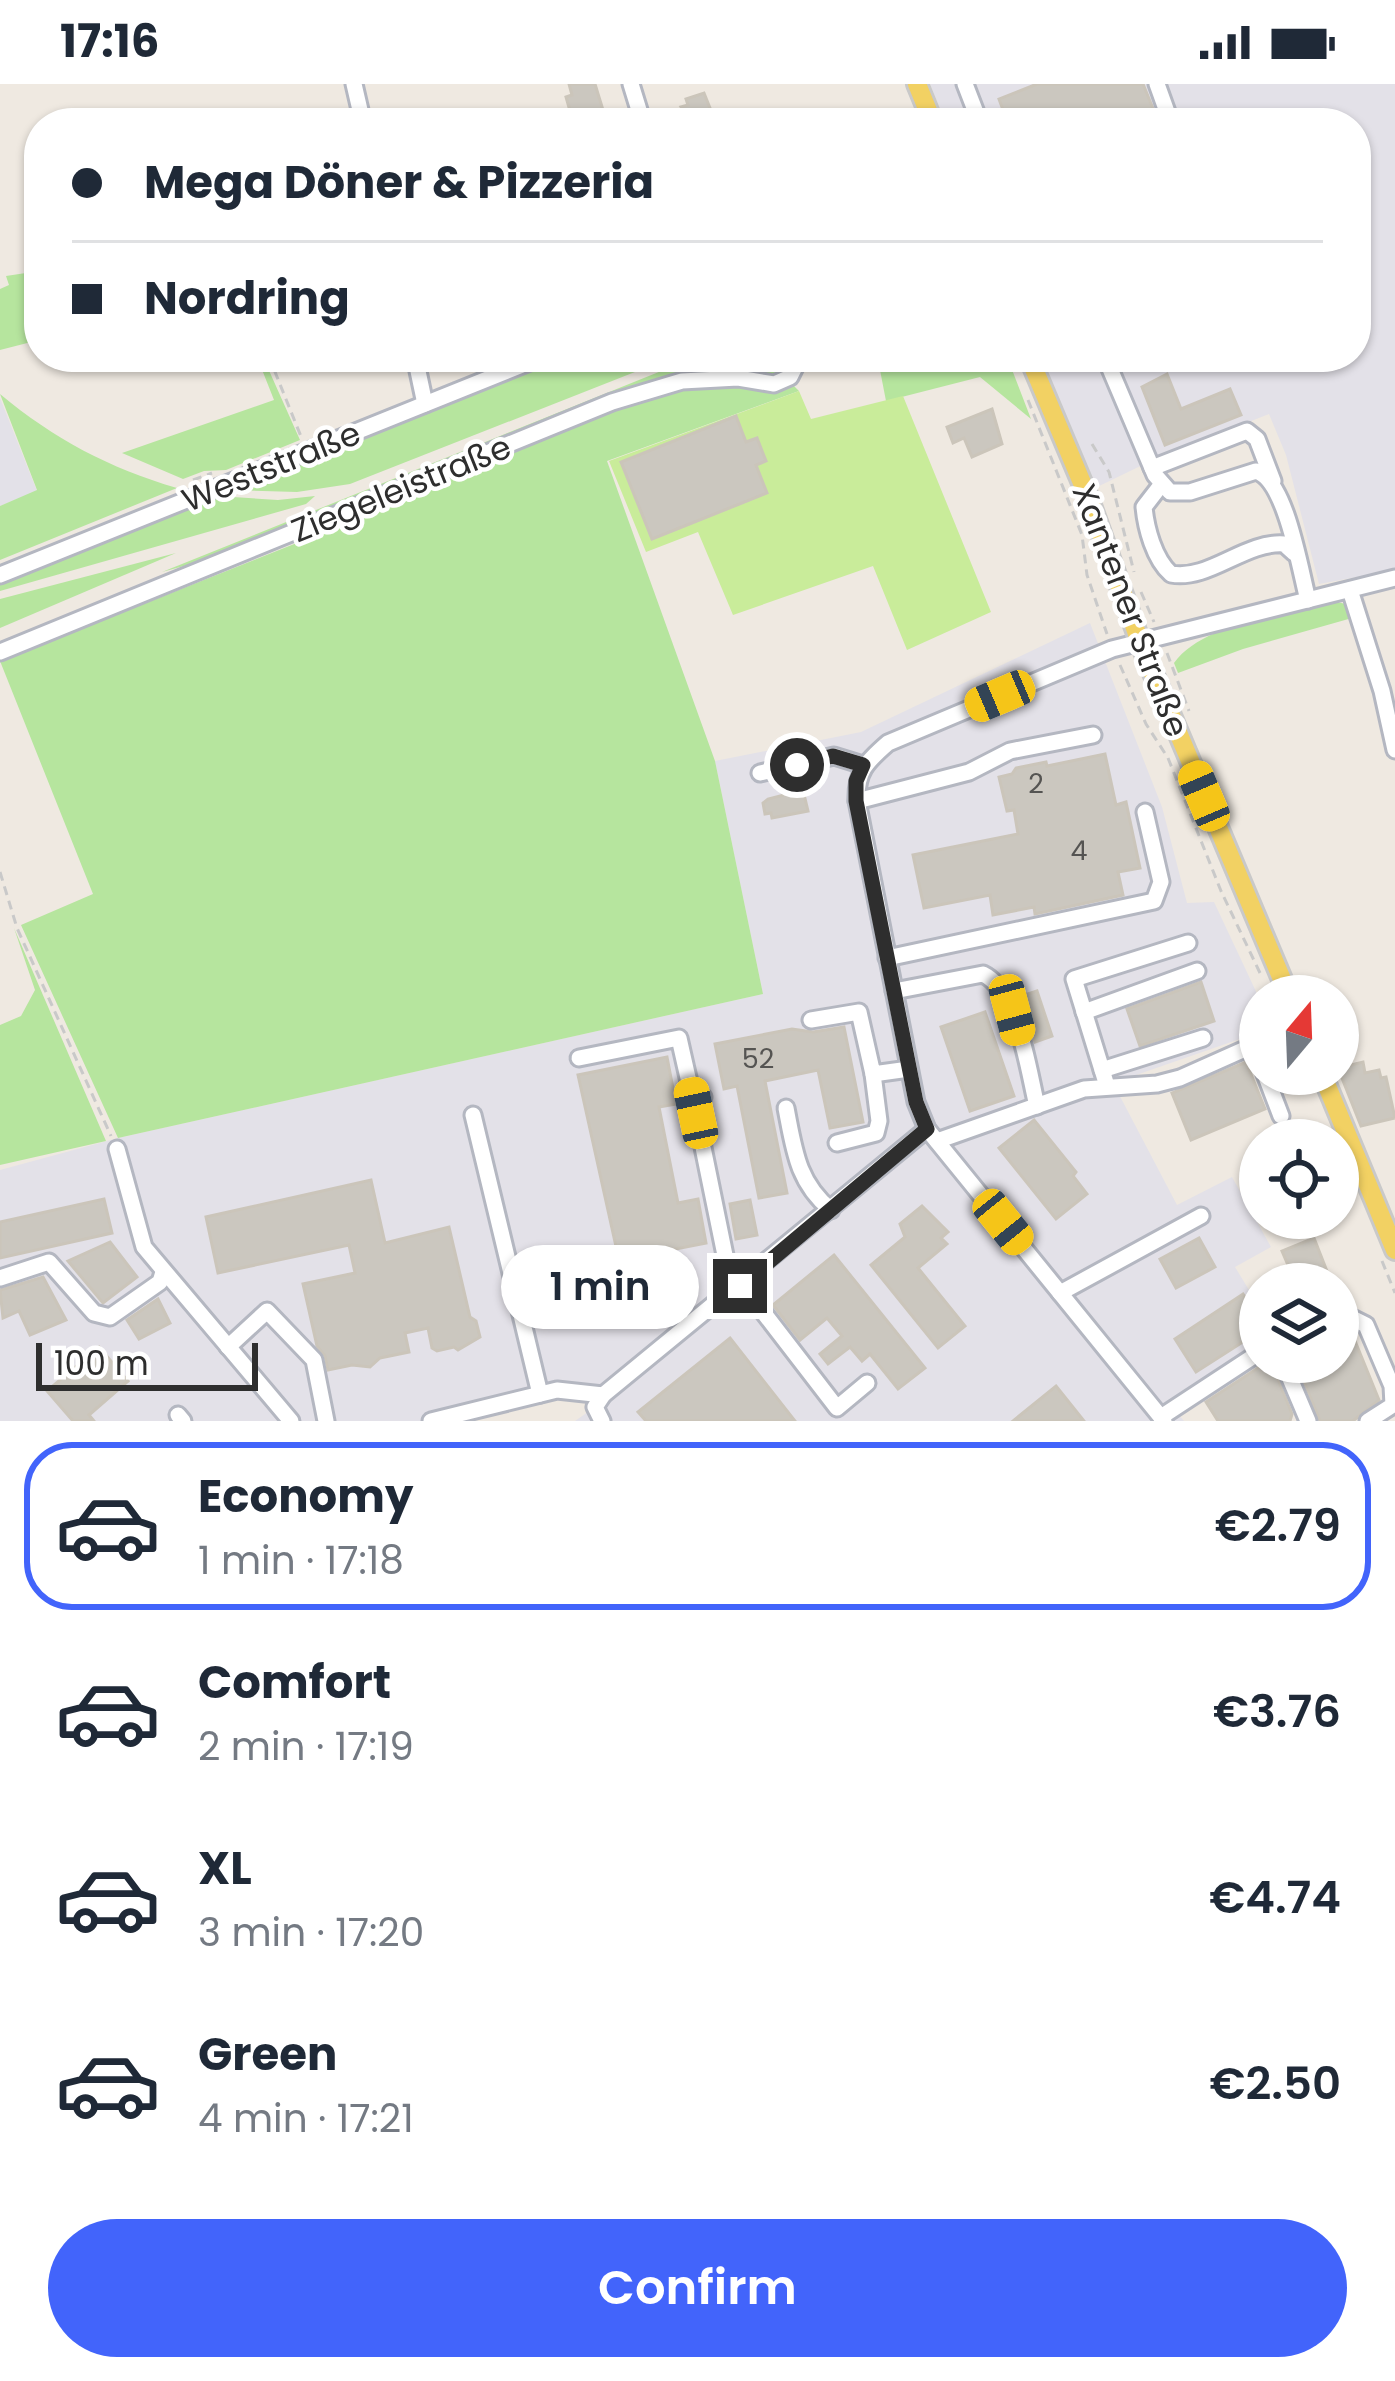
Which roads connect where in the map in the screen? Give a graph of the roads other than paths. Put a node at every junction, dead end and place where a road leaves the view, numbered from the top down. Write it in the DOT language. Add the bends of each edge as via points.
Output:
graph roads {
  1 [pos="418,372"];
  2 [pos="505,372"];
  3 [pos="793,372"];
  4 [pos="1035,372"];
  5 [pos="1112,372"];
  6 [pos="425,404"];
  7 [pos="1152,468"];
  8 [pos="1274,484"];
  9 [pos="1161,485"];
  10 [pos="1296,556"];
  11 [pos="0,575"];
  12 [pos="1395,578"];
  13 [pos="1350,590"];
  14 [pos="1308,600"];
  15 [pos="1140,642"];
  16 [pos="0,652"];
  17 [pos="1093,735"];
  18 [pos="1395,750"];
  19 [pos="863,765"];
  20 [pos="760,773"];
  21 [pos="856,801"];
  22 [pos="1145,812"];
  23 [pos="1188,943"];
  24 [pos="887,958"];
  25 [pos="1197,971"];
  26 [pos="1280,975"];
  27 [pos="894,991"];
  28 [pos="1084,1012"];
  29 [pos="812,1021"];
  30 [pos="1203,1038"];
  31 [pos="1239,1052"];
  32 [pos="579,1058"];
  33 [pos="909,1069"];
  34 [pos="873,1074"];
  35 [pos="1105,1078"];
  36 [pos="1273,1095"];
  37 [pos="1331,1095"];
  38 [pos="1036,1106"];
  39 [pos="786,1108"];
  40 [pos="472,1115"];
  41 [pos="1281,1116"];
  42 [pos="932,1135"];
  43 [pos="837,1143"];
  44 [pos="117,1149"];
  45 [pos="831,1210"];
  46 [pos="1201,1216"];
  47 [pos="1395,1250"];
  48 [pos="163,1272"];
  49 [pos="0,1278"];
  50 [pos="740,1286"];
  51 [pos="1060,1293"];
  52 [pos="1359,1322"];
  53 [pos="228,1347"];
  54 [pos="1239,1366"];
  55 [pos="867,1383"];
  56 [pos="1292,1383"];
  57 [pos="540,1394"];
  58 [pos="603,1395"];
  59 [pos="1162,1419"];
  60 [pos="292,1421"];
  61 [pos="326,1421"];
  62 [pos="431,1421"];
  63 [pos="602,1421"];
  64 [pos="1309,1421"];
  65 [pos="1368,1421"];
  1 -- 6 [label="street"];
  2 -- 6 [label="street, Weststraße"];
  3 -- 16 [label="street, Ziegeleistraße" via="783,382 694,380 612,402"];
  4 -- 15 [label="main road, Xantener Straße"];
  5 -- 7 [label="street"];
  6 -- 11 [label="street, Weststraße"];
  7 -- 8 [label="street" via="1247,431"];
  7 -- 9 [label="street"];
  8 -- 9 [label="street" via="1256,471 1177,495"];
  8 -- 10 [label="street"];
  9 -- 10 [label="street" via="1145,518 1171,574 1269,544 1284,544"];
  10 -- 14 [label="street"];
  12 -- 13 [label="street"];
  13 -- 14 [label="street"];
  13 -- 18 [label="street"];
  14 -- 15 [label="street"];
  15 -- 19 [label="street" via="888,743"];
  15 -- 26 [label="main road, Xantener Straße"];
  17 -- 21 [label="street" via="1010,751 969,772"];
  19 -- 20 [label="street" via="833,756"];
  19 -- 21 [label="street"];
  21 -- 24 [label="street"];
  22 -- 24 [label="street" via="1161,882 1154,901"];
  23 -- 28 [label="street" via="1074,979"];
  24 -- 27 [label="street"];
  25 -- 28 [label="street"];
  27 -- 33 [label="street"];
  27 -- 38 [label="street" via="983,974 996,980 1012,1010"];
  28 -- 35 [label="street"];
  29 -- 34 [label="street" via="859,1012"];
  30 -- 35 [label="street"];
  31 -- 35 [label="street" via="1168,1081"];
  32 -- 50 [label="street" via="680,1038 700,1105 727,1265"];
  33 -- 34 [label="street"];
  33 -- 42 [label="street"];
  34 -- 43 [label="street" via="876,1133"];
  35 -- 38 [label="street"];
  36 -- 41 [label="street"];
  37 -- 47 [label="main road"];
  38 -- 42 [label="street"];
  39 -- 45 [label="street" via="805,1186"];
  40 -- 57 [label="street"];
  42 -- 45 [label="street"];
  42 -- 51 [label="street"];
  44 -- 48 [label="street" via="144,1247"];
  45 -- 50 [label="street"];
  46 -- 51 [label="street"];
  48 -- 49 [label="street" via="110,1317 94,1312 49,1262"];
  48 -- 53 [label="street"];
  50 -- 55 [label="street" via="837,1408"];
  50 -- 58 [label="street"];
  51 -- 59 [label="street"];
  52 -- 65 [label="street" via="1392,1386 1393,1405"];
  53 -- 60 [label="street"];
  53 -- 61 [label="street" via="267,1311 314,1360"];
  54 -- 59 [label="street"];
  56 -- 64 [label="street"];
  57 -- 58 [label="street"];
  57 -- 62 [label="street"];
  58 -- 63 [label="street" via="595,1407"];
}
